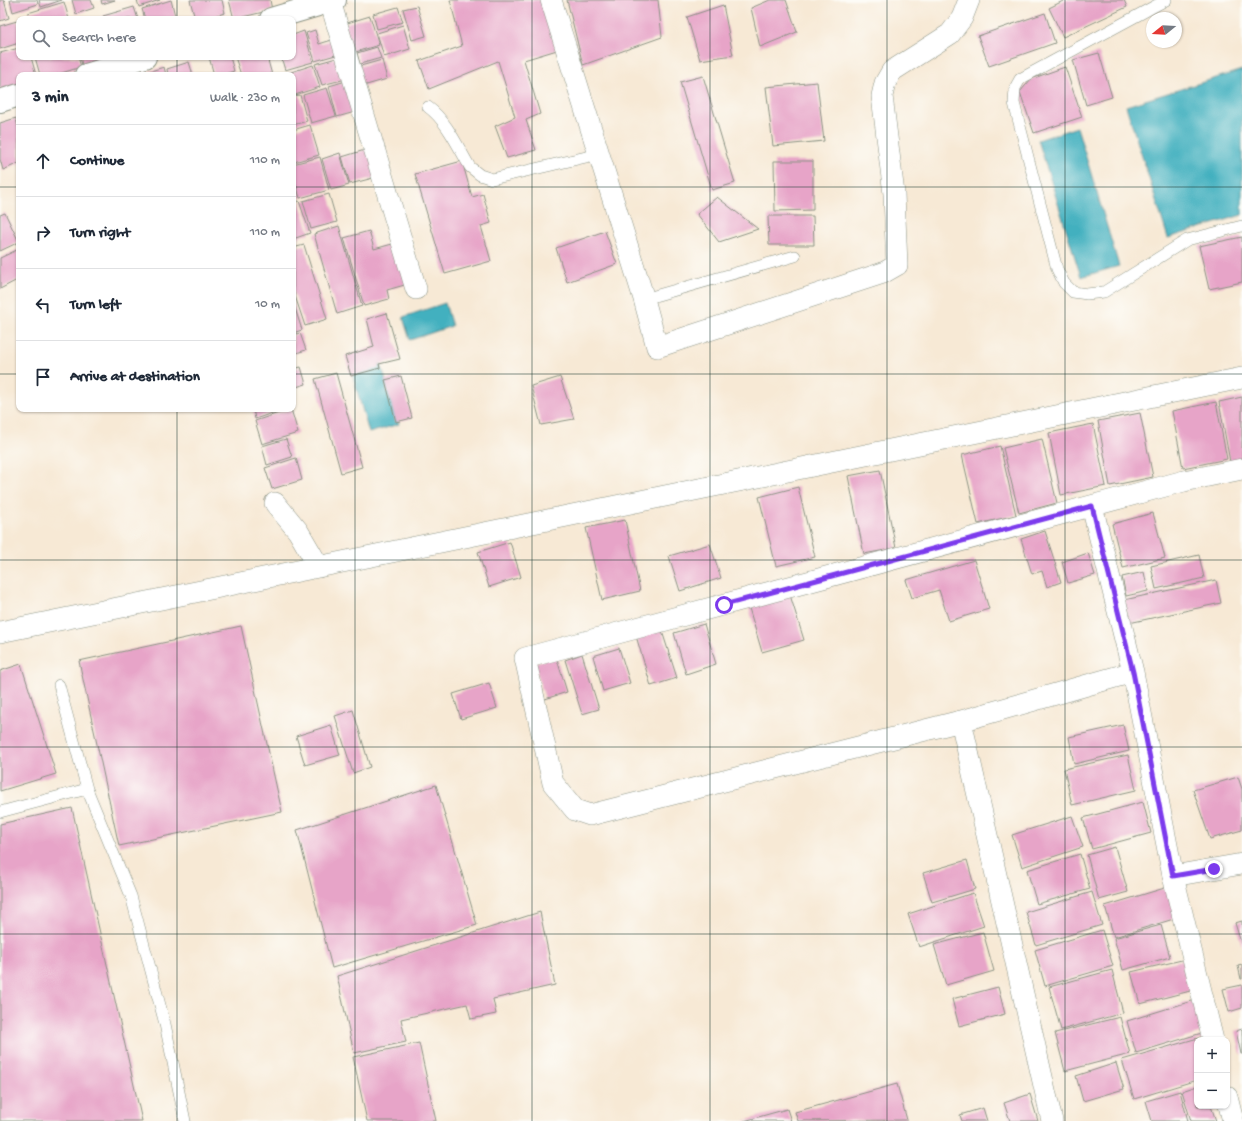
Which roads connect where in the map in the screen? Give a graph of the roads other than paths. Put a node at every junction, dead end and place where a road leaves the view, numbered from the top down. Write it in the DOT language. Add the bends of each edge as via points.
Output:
graph roads {
  1 [pos="551,0"];
  2 [pos="969,0"];
  3 [pos="1166,0"];
  4 [pos="332,1"];
  5 [pos="281,16"];
  6 [pos="135,60"];
  7 [pos="96,72"];
  8 [pos="16,96"];
  9 [pos="0,101"];
  10 [pos="428,107"];
  11 [pos="599,154"];
  12 [pos="1242,226"];
  13 [pos="795,256"];
  14 [pos="416,289"];
  15 [pos="644,299"];
  16 [pos="1242,378"];
  17 [pos="1242,469"];
  18 [pos="275,503"];
  19 [pos="1092,506"];
  20 [pos="319,567"];
  21 [pos="0,632"];
  22 [pos="1133,672"];
  23 [pos="59,685"];
  24 [pos="962,721"];
  25 [pos="87,789"];
  26 [pos="0,812"];
  27 [pos="1242,864"];
  28 [pos="1173,876"];
  29 [pos="1212,1037"];
  30 [pos="1230,1109"];
  31 [pos="185,1121"];
  32 [pos="1052,1121"];
  33 [pos="1233,1121"];
  1 -- 11 [label="street"];
  2 -- 15 [label="street" via="962,18 950,34 892,71 885,83 882,96 894,194 897,265 883,273 657,347"];
  3 -- 12 [label="lane" via="1020,79 1015,88 1014,103 1058,269 1064,283 1074,292 1104,292 1186,240"];
  4 -- 5 [label="main road"];
  4 -- 14 [label="street"];
  6 -- 7 [label="main road"];
  8 -- 9 [label="main road"];
  10 -- 11 [label="lane" via="441,120 470,167 484,178 492,179"];
  11 -- 15 [label="street"];
  13 -- 15 [label="lane"];
  16 -- 20 [label="street"];
  17 -- 19 [label="street" via="1184,481"];
  18 -- 20 [label="street" via="298,531"];
  19 -- 22 [label="street"];
  19 -- 24 [label="street" via="525,658 553,783 575,810 590,815"];
  20 -- 21 [label="street"];
  22 -- 24 [label="street"];
  22 -- 28 [label="street"];
  23 -- 25 [label="lane"];
  24 -- 32 [label="street"];
  25 -- 26 [label="lane"];
  25 -- 31 [label="lane" via="131,896 165,1024"];
  27 -- 28 [label="street"];
  28 -- 29 [label="street"];
  30 -- 33 [label="street"];
}
